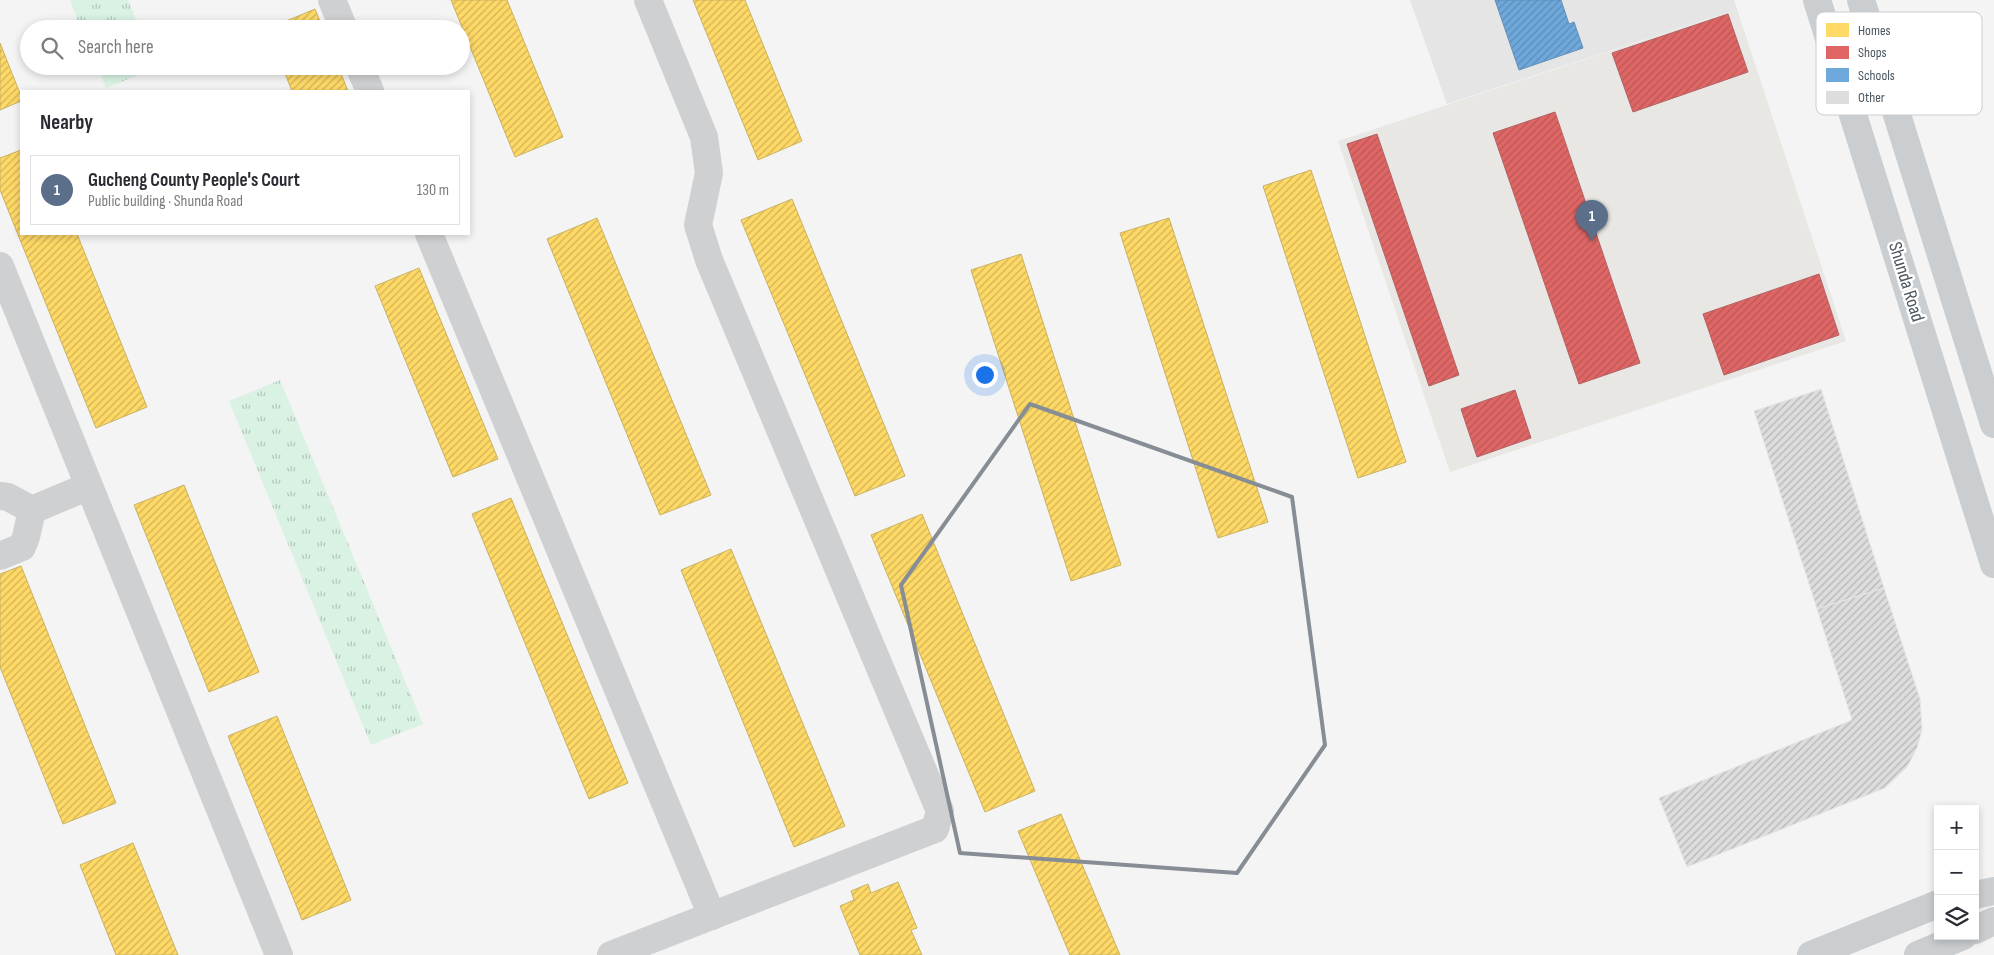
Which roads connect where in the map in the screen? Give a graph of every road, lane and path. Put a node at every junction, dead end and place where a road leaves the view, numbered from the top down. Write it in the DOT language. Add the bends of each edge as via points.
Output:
graph roads {
  1 [pos="332,0"];
  2 [pos="648,0"];
  3 [pos="1817,0"];
  4 [pos="1861,0"];
  5 [pos="1821,12"];
  6 [pos="1865,12"];
  7 [pos="340,20"];
  8 [pos="363,75"];
  9 [pos="370,90"];
  10 [pos="1853,115"];
  11 [pos="1897,115"];
  12 [pos="429,235"];
  13 [pos="0,266"];
  14 [pos="1994,424"];
  15 [pos="89,486"];
  16 [pos="0,496"];
  17 [pos="32,510"];
  18 [pos="0,556"];
  19 [pos="1994,564"];
  20 [pos="1994,891"];
  21 [pos="1979,894"];
  22 [pos="1934,906"];
  23 [pos="712,916"];
  24 [pos="1994,921"];
  25 [pos="1979,928"];
  26 [pos="1954,940"];
  27 [pos="279,955"];
  28 [pos="611,955"];
  29 [pos="1811,955"];
  30 [pos="1918,955"];
  1 -- 7 [label="lane"];
  2 -- 23 [label="lane" via="704,137 709,173 698,225 709,260 940,811 935,829"];
  3 -- 5 [label="main road, Shunda Road"];
  4 -- 6 [label="main road"];
  8 -- 9 [label="lane"];
  10 -- 19 [label="main road, Shunda Road"];
  11 -- 14 [label="main road"];
  12 -- 23 [label="lane"];
  13 -- 15 [label="lane"];
  15 -- 17 [label="lane"];
  15 -- 27 [label="lane"];
  16 -- 17 [label="lane"];
  17 -- 18 [label="lane" via="22,547"];
  20 -- 21 [label="main road"];
  22 -- 29 [label="main road"];
  23 -- 28 [label="lane"];
  24 -- 25 [label="main road"];
  26 -- 30 [label="main road"];
}
